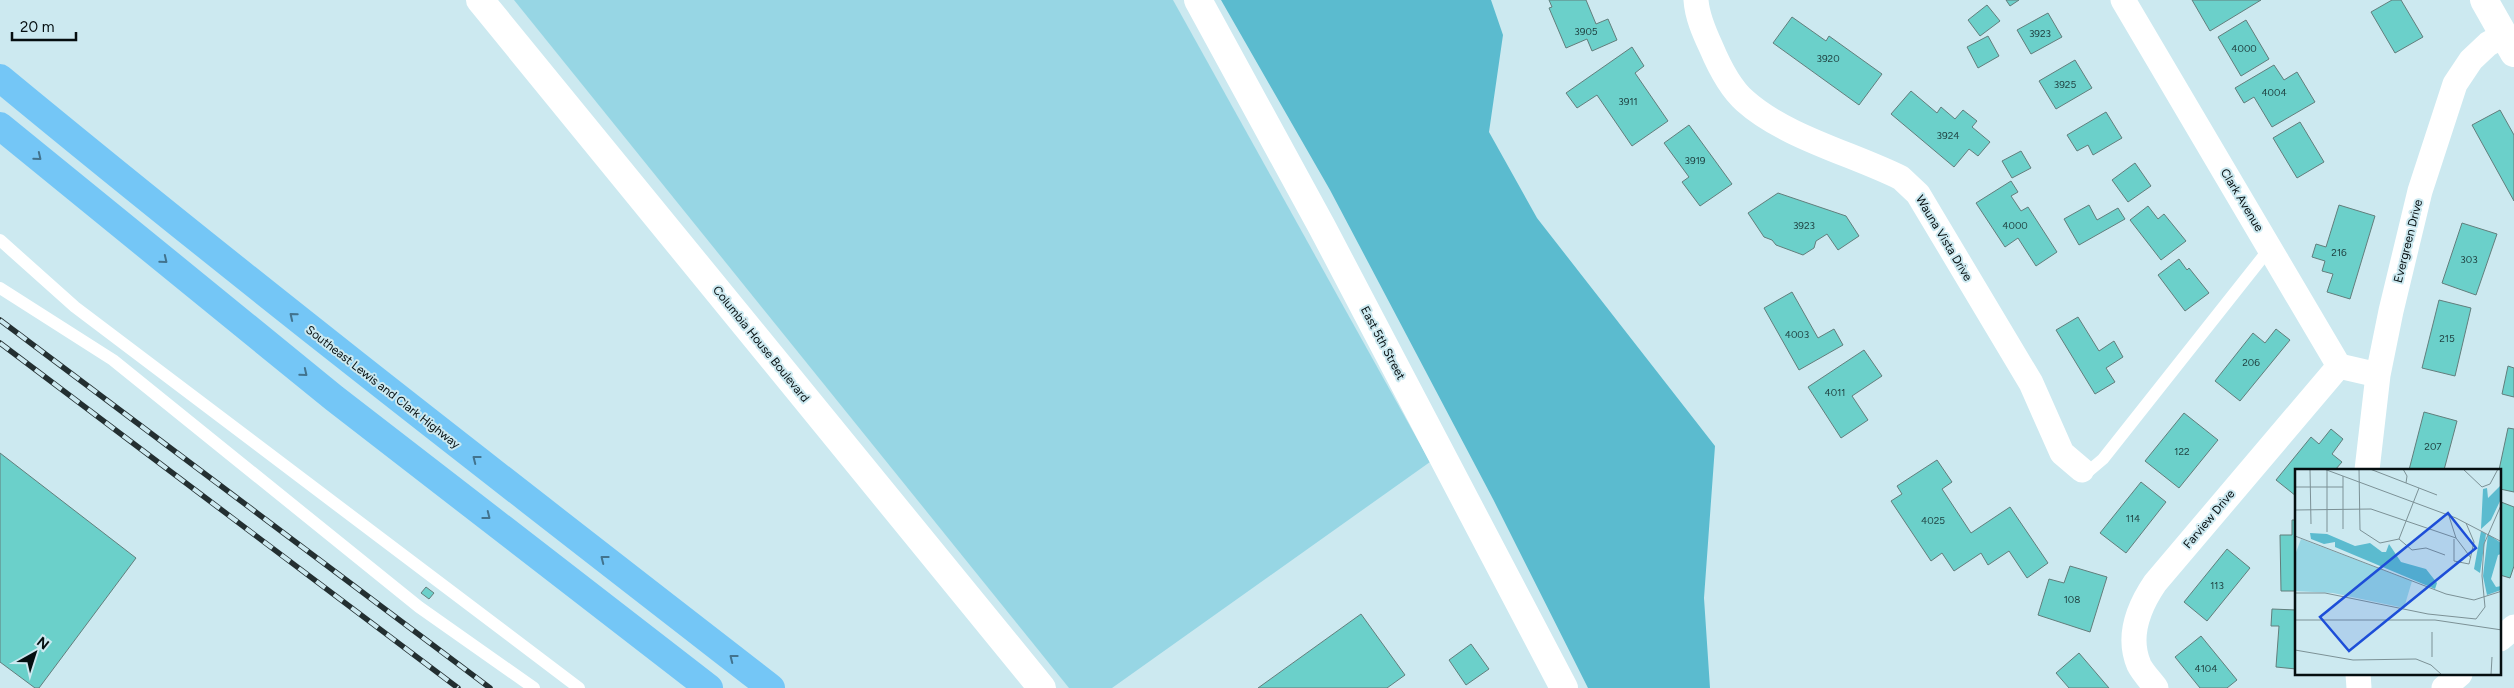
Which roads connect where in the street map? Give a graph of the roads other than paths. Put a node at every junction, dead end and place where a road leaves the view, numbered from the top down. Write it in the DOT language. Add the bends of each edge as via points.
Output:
graph roads {
  1 [pos="480,0"];
  2 [pos="1198,0"];
  3 [pos="1696,0"];
  4 [pos="2123,0"];
  5 [pos="2484,0"];
  6 [pos="2509,44"];
  7 [pos="0,78"];
  8 [pos="0,126"];
  9 [pos="0,240"];
  10 [pos="2270,248"];
  11 [pos="0,288"];
  12 [pos="2338,366"];
  13 [pos="2378,375"];
  14 [pos="2367,469"];
  15 [pos="2082,470"];
  16 [pos="2514,627"];
  17 [pos="2502,637"];
  18 [pos="2458,676"];
  19 [pos="534,688"];
  20 [pos="578,688"];
  21 [pos="709,688"];
  22 [pos="771,688"];
  23 [pos="1042,688"];
  24 [pos="1564,688"];
  25 [pos="2156,688"];
  26 [pos="2444,688"];
  1 -- 23 [label="street, Columbia House Boulevard"];
  2 -- 24 [label="street, East 5th Street" via="1322,227"];
  3 -- 15 [label="street, Wauna Vista Drive" via="1702,28 1713,53 1744,101 1769,119 1902,178 1918,194 2031,383 2062,453"];
  4 -- 10 [label="street, Clark Avenue"];
  5 -- 6 [label="street"];
  6 -- 13 [label="street, Evergreen Drive" via="2488,44 2455,84 2420,192"];
  22 -- 7 [label="highway, Southeast Lewis and Clark Highway, one-way" via="348,360"];
  8 -- 21 [label="highway, one-way" via="334,398"];
  9 -- 20 [label="lane" via="75,307"];
  10 -- 12 [label="street, Clark Avenue"];
  10 -- 15 [label="lane" via="2103,459 2090,470"];
  11 -- 19 [label="lane" via="113,360 419,606"];
  12 -- 13 [label="street"];
  12 -- 25 [label="street, Farview Drive" via="2142,601 2135,624 2134,648 2140,667"];
  13 -- 14 [label="street, Evergreen Drive"];
  16 -- 17 [label="street"];
  18 -- 26 [label="street"];
}
